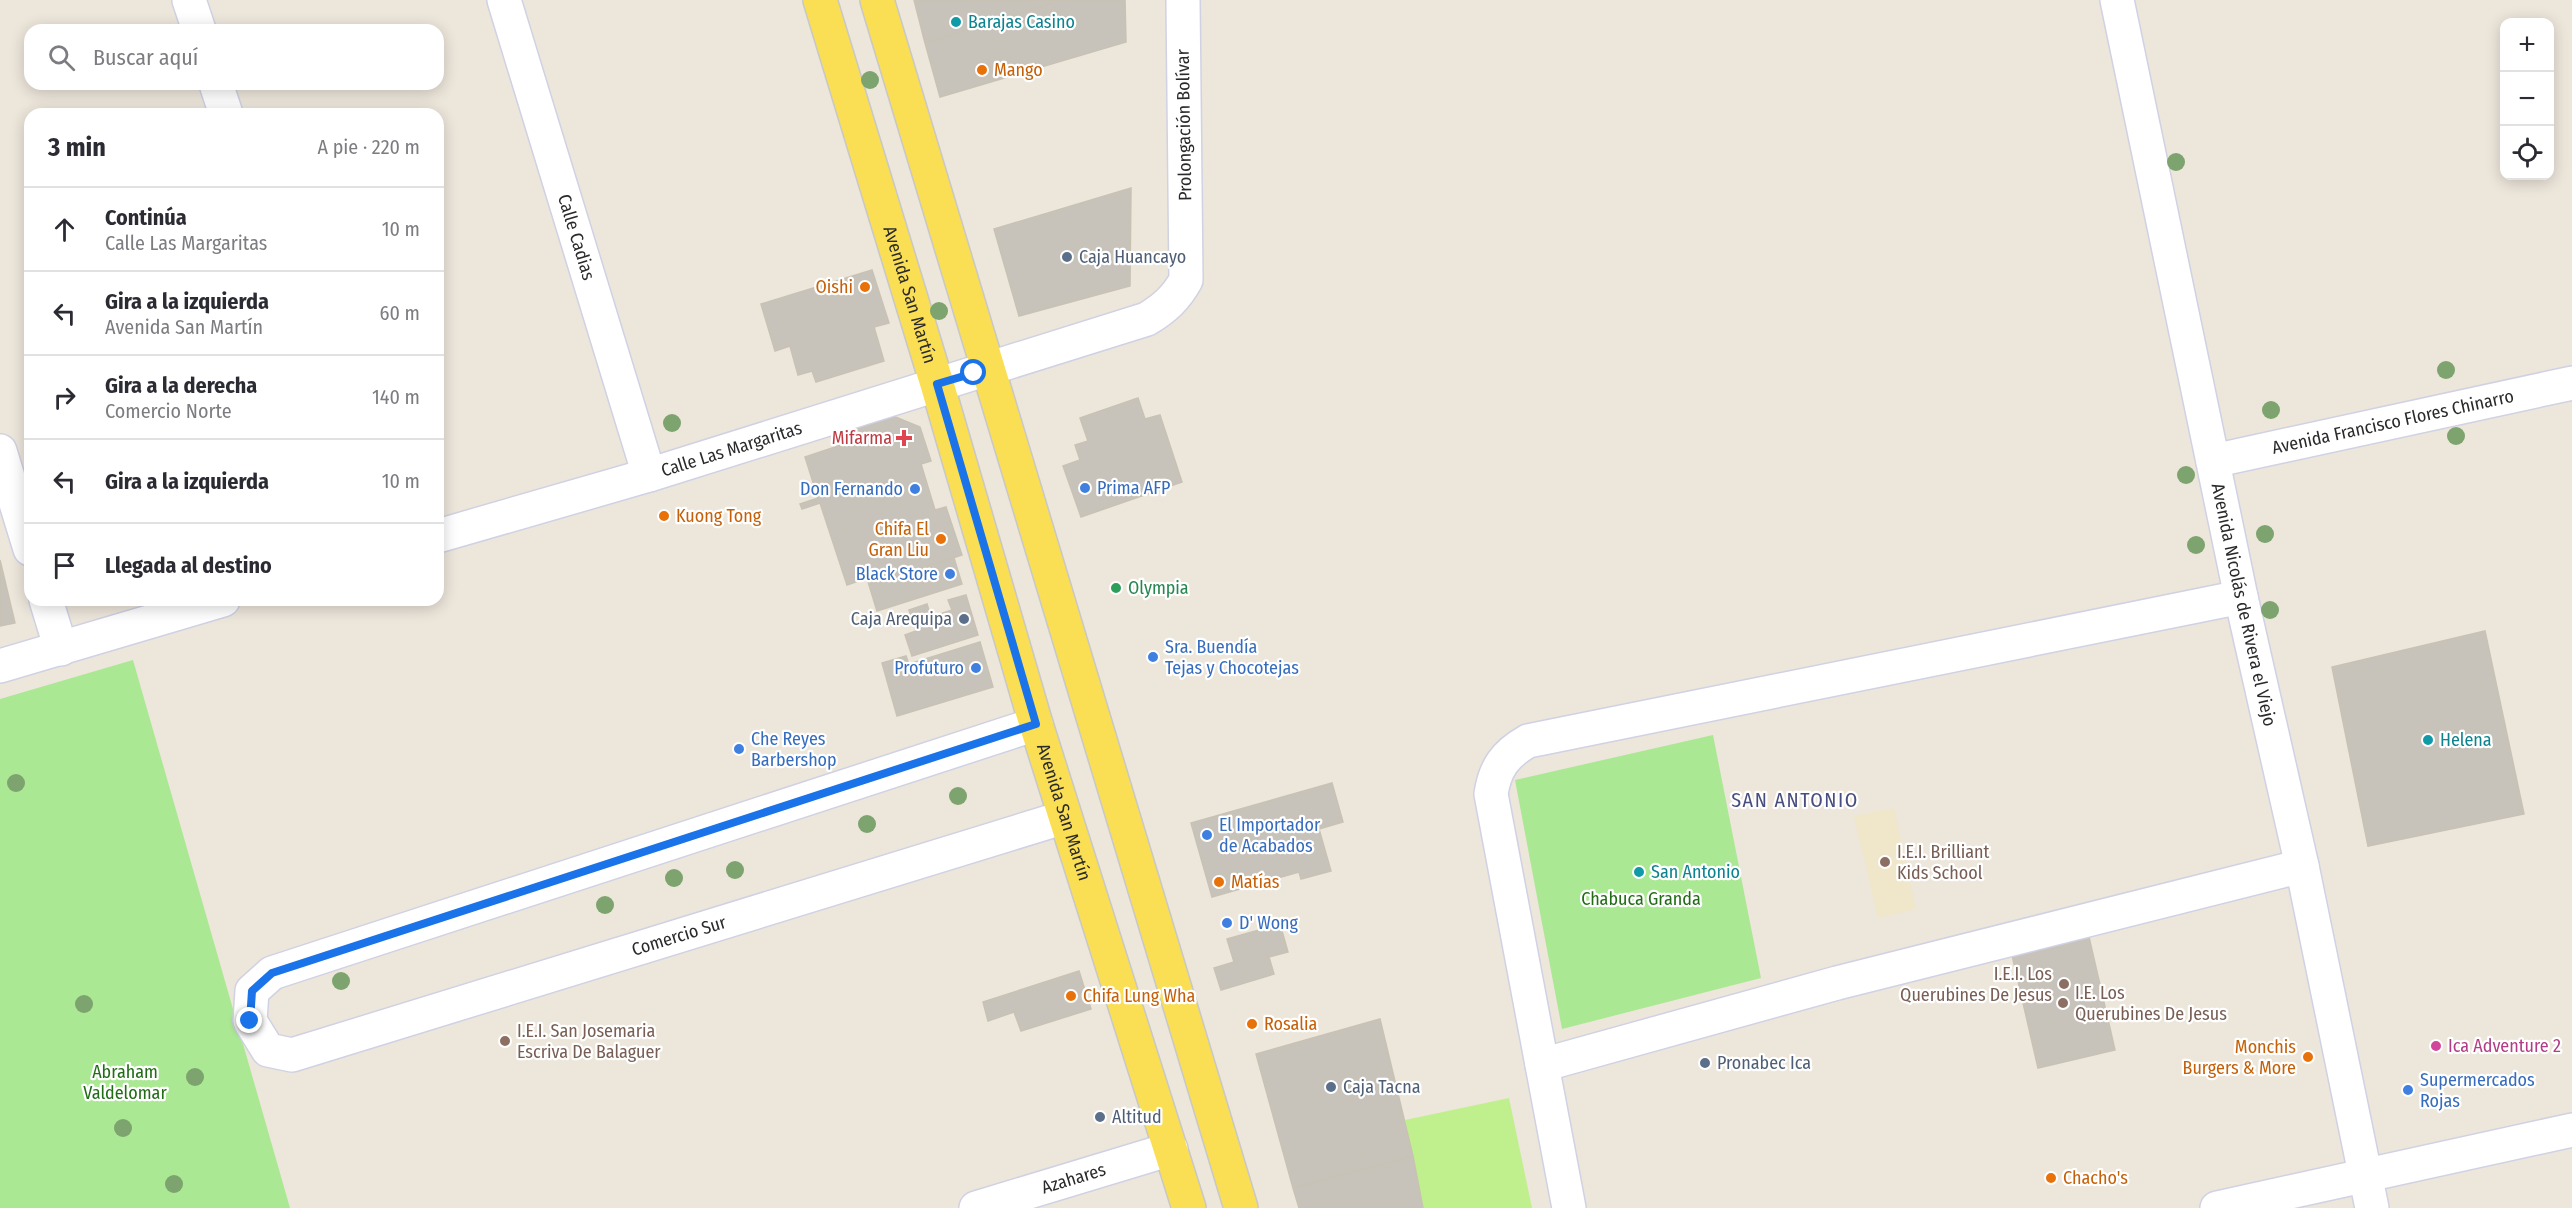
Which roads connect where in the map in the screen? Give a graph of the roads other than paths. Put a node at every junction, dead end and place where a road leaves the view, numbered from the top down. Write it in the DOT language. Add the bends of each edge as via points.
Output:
graph roads {
  1 [pos="189,0"];
  2 [pos="504,0"];
  3 [pos="820,0"];
  4 [pos="877,0"];
  5 [pos="1183,0"];
  6 [pos="2117,0"];
  7 [pos="197,24"];
  8 [pos="218,90"];
  9 [pos="224,108"];
  10 [pos="1186,250"];
  11 [pos="989,368"];
  12 [pos="2572,383"];
  13 [pos="937,384"];
  14 [pos="0,451"];
  15 [pos="2213,461"];
  16 [pos="649,475"];
  17 [pos="24,529"];
  18 [pos="444,534"];
  19 [pos="2241,597"];
  20 [pos="48,606"];
  21 [pos="203,606"];
  22 [pos="61,649"];
  23 [pos="0,666"];
  24 [pos="1036,724"];
  25 [pos="1065,817"];
  26 [pos="2302,866"];
  27 [pos="1542,1065"];
  28 [pos="2572,1130"];
  29 [pos="1171,1149"];
  30 [pos="2366,1174"];
  31 [pos="976,1208"];
  32 [pos="1189,1208"];
  33 [pos="1241,1208"];
  34 [pos="1569,1208"];
  35 [pos="2217,1208"];
  36 [pos="2372,1208"];
  1 -- 7 [label="street"];
  2 -- 16 [label="street, Calle Cadias"];
  3 -- 13 [label="main road, Avenida San Martín"];
  4 -- 11 [label="main road"];
  5 -- 10 [label="street, Prolongación Bolívar"];
  6 -- 15 [label="street, Avenida Nicolás de Rivera el Viejo"];
  8 -- 9 [label="street"];
  10 -- 11 [label="street, Calle Las Margaritas" via="1186,280 1164,309 1147,319"];
  11 -- 13 [label="street, Calle Las Margaritas"];
  11 -- 33 [label="main road"];
  12 -- 15 [label="street, Avenida Francisco Flores Chinarro"];
  13 -- 16 [label="street, Calle Las Margaritas"];
  13 -- 24 [label="main road, Avenida San Martín"];
  14 -- 17 [label="street"];
  15 -- 19 [label="street, Avenida Nicolás de Rivera el Viejo"];
  16 -- 18 [label="street, Calle Las Margaritas"];
  19 -- 26 [label="street, Avenida Nicolás de Rivera el Viejo"];
  19 -- 27 [label="street" via="1528,741 1513,749 1499,766 1491,794"];
  20 -- 22 [label="street"];
  21 -- 22 [label="street"];
  22 -- 23 [label="street"];
  24 -- 25 [label="main road, Avenida San Martín"];
  24 -- 25 [label="street, Comercio Sur" via="272,973 252,991 250,1021 268,1050 292,1055"];
  25 -- 29 [label="main road, Avenida San Martín"];
  26 -- 27 [label="street" via="1837,983"];
  26 -- 30 [label="street, Avenida Nicolás de Rivera el Viejo"];
  27 -- 34 [label="street"];
  28 -- 30 [label="street"];
  29 -- 31 [label="street, Azahares"];
  29 -- 32 [label="main road, Avenida San Martín"];
  30 -- 35 [label="street"];
  30 -- 36 [label="street, Avenida Nicolás de Rivera el Viejo"];
}
